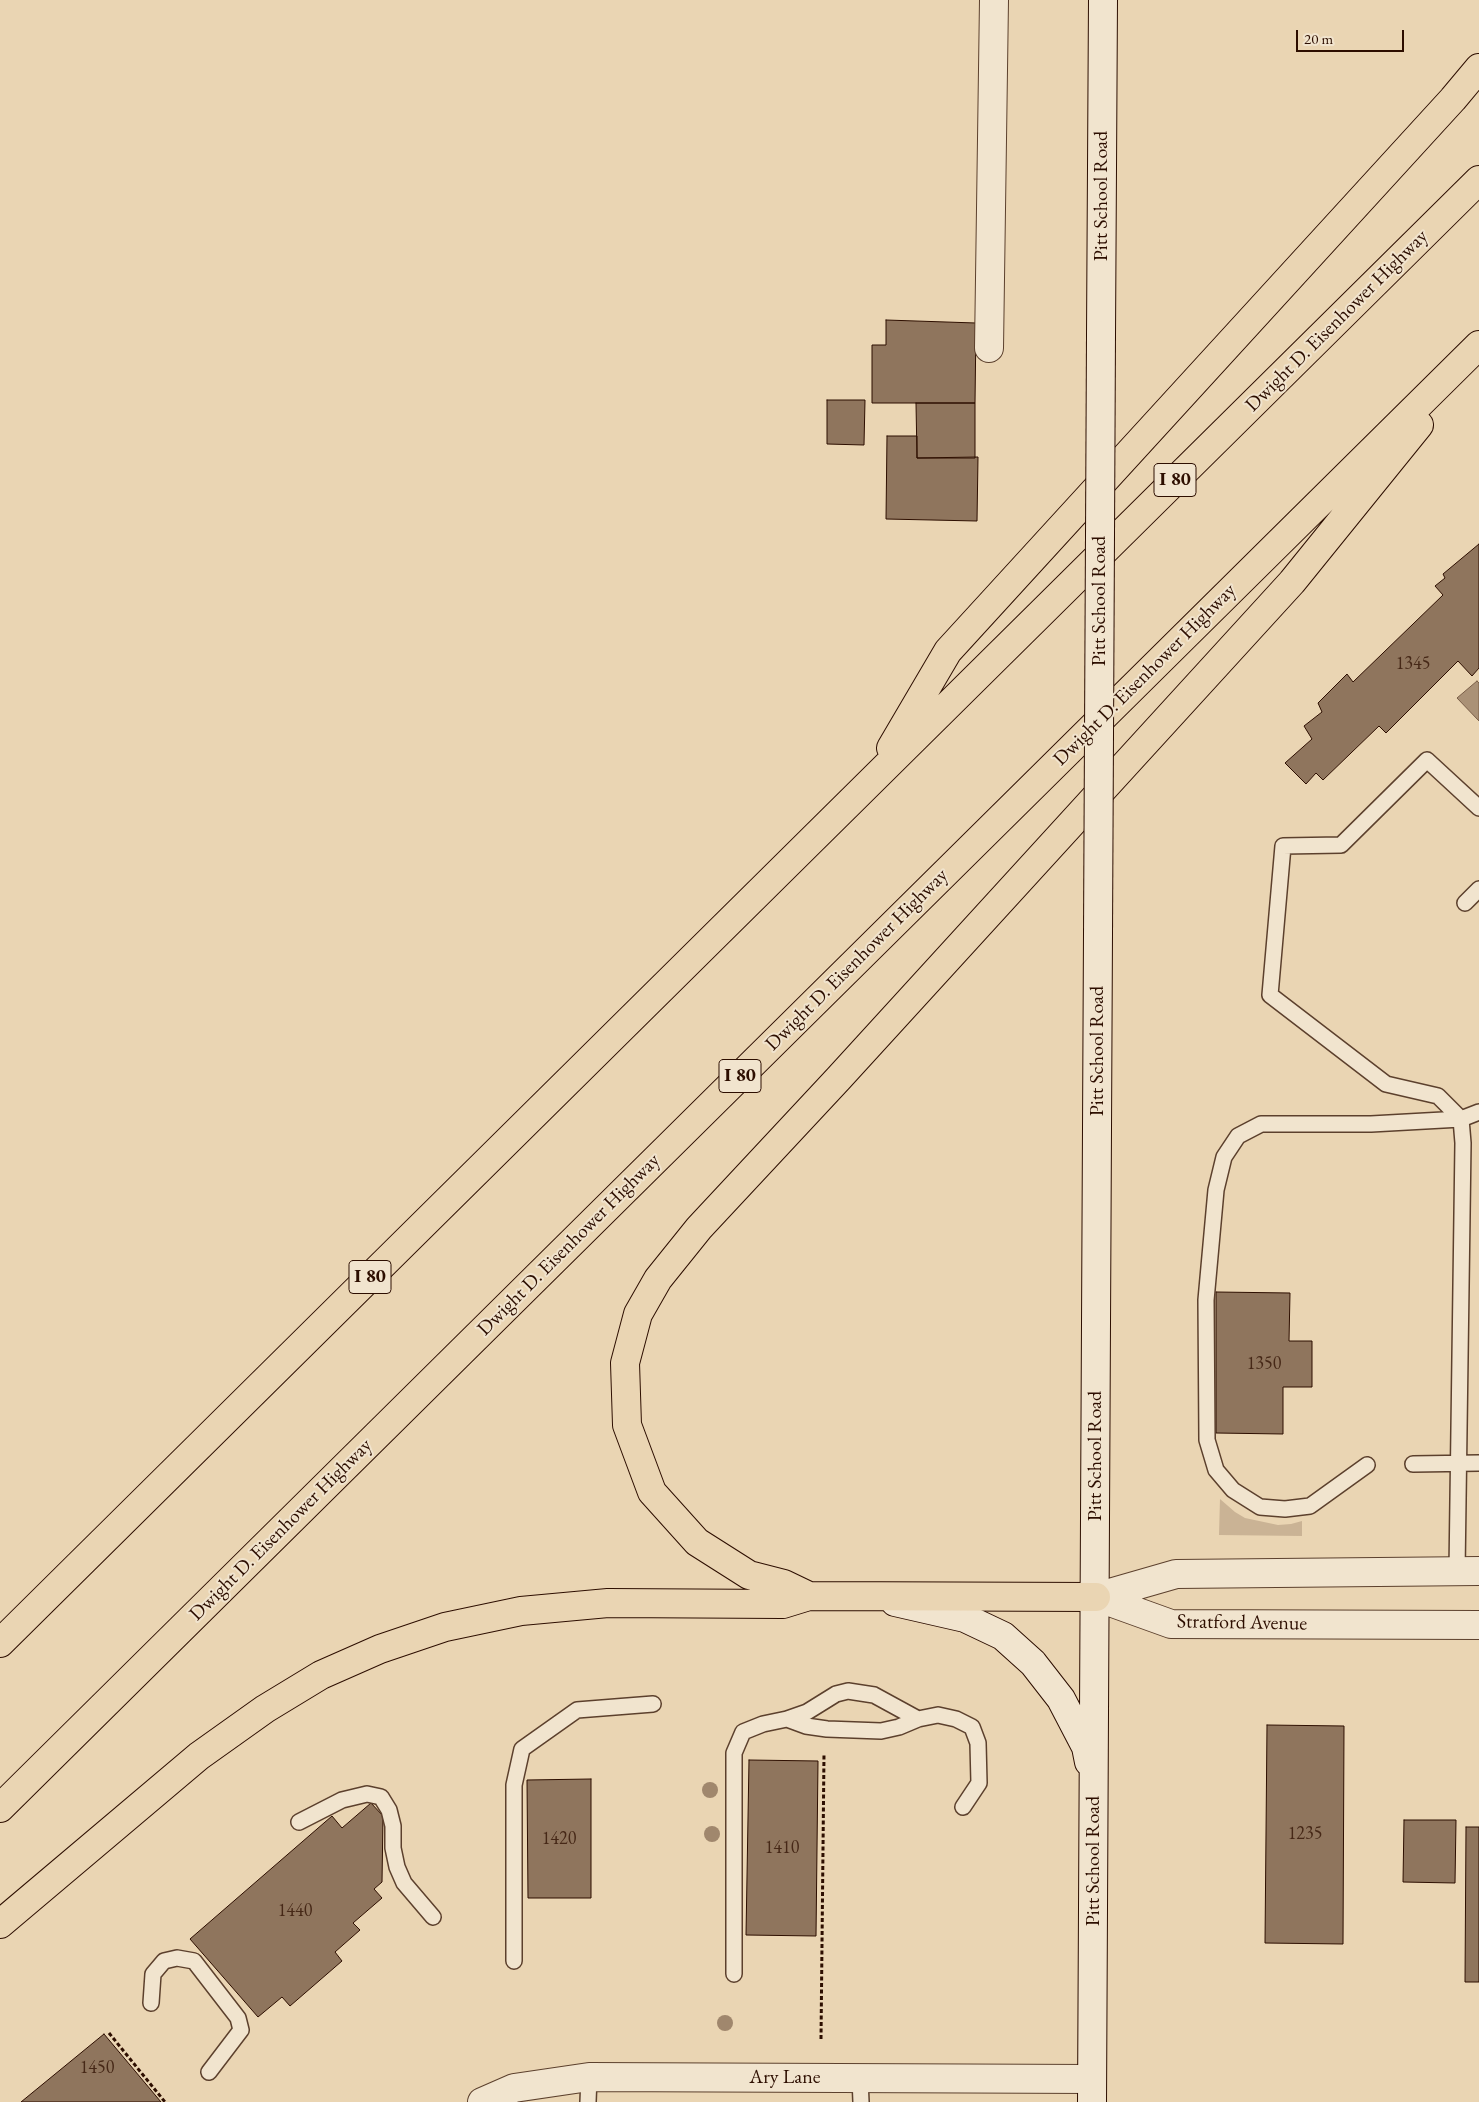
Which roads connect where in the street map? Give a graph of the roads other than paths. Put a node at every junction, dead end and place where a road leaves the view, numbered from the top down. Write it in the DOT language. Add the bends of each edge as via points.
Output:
graph roads {
  1 [pos="994,0"];
  2 [pos="1103,0"];
  3 [pos="1479,68"];
  4 [pos="1479,180"];
  5 [pos="1479,345"];
  6 [pos="989,348"];
  7 [pos="1479,351"];
  8 [pos="872,780"];
  9 [pos="1479,808"];
  10 [pos="1479,889"];
  11 [pos="1466,903"];
  12 [pos="1479,1112"];
  13 [pos="1461,1119"];
  14 [pos="1479,1463"];
  15 [pos="1413,1464"];
  16 [pos="1458,1464"];
  17 [pos="1367,1466"];
  18 [pos="1468,1571"];
  19 [pos="809,1596"];
  20 [pos="869,1596"];
  21 [pos="1096,1597"];
  22 [pos="1479,1625"];
  23 [pos="0,1643"];
  24 [pos="653,1704"];
  25 [pos="787,1719"];
  26 [pos="918,1719"];
  27 [pos="1094,1791"];
  28 [pos="963,1807"];
  29 [pos="0,1808"];
  30 [pos="300,1822"];
  31 [pos="433,1917"];
  32 [pos="0,1924"];
  33 [pos="514,1961"];
  34 [pos="734,1974"];
  35 [pos="151,2003"];
  36 [pos="209,2072"];
  37 [pos="589,2089"];
  38 [pos="860,2090"];
  39 [pos="1092,2091"];
  40 [pos="482,2102"];
  1 -- 6 [label="main road"];
  2 -- 21 [label="main road, Pitt School Road, bridge"];
  3 -- 8 [label="highway" via="948,651"];
  4 -- 8 [label="highway, Dwight D. Eisenhower Highway / I 80"];
  5 -- 29 [label="highway, Dwight D. Eisenhower Highway / I 80"];
  7 -- 19 [label="highway" via="1292,582 699,1228 658,1279 638,1314 625,1363 627,1425 652,1492 697,1542 749,1576 784,1584"];
  8 -- 23 [label="highway, Dwight D. Eisenhower Highway / I 80"];
  9 -- 13 [label="lane" via="1427,760 1341,845 1283,846 1270,994 1386,1084 1438,1096"];
  10 -- 11 [label="lane"];
  12 -- 13 [label="lane"];
  13 -- 16 [label="lane"];
  13 -- 17 [label="lane" via="1370,1124 1261,1124 1238,1136 1224,1158 1216,1190 1206,1300 1207,1440 1216,1470 1233,1490 1260,1507 1286,1510 1310,1506"];
  14 -- 16 [label="lane"];
  15 -- 16 [label="lane"];
  16 -- 18 [label="lane"];
  18 -- 21 [label="main road" via="1176,1574"];
  19 -- 20 [label="highway"];
  19 -- 32 [label="highway" via="783,1604 608,1603 521,1610 445,1627 380,1649 321,1675 207,1750"];
  20 -- 21 [label="highway"];
  20 -- 27 [label="main road" via="965,1618 1003,1636 1032,1663 1061,1699 1086,1747"];
  21 -- 22 [label="main road, Stratford Avenue" via="1171,1624"];
  21 -- 27 [label="main road, Pitt School Road"];
  24 -- 33 [label="lane" via="577,1710 522,1749 514,1785"];
  25 -- 26 [label="lane" via="827,1730 881,1731"];
  25 -- 26 [label="lane" via="848,1691 874,1695"];
  25 -- 34 [label="lane" via="743,1732 734,1753"];
  26 -- 28 [label="lane" via="938,1715 972,1727 978,1742 979,1783"];
  27 -- 39 [label="main road, Pitt School Road"];
  30 -- 31 [label="lane" via="346,1798 367,1794 381,1797 389,1810 393,1848 404,1884"];
  35 -- 36 [label="lane" via="153,1974 164,1961 177,1958 194,1961 238,2018 240,2030"];
  37 -- 38 [label="main road, Ary Lane"];
  37 -- 40 [label="main road, Ary Lane" via="514,2088"];
  38 -- 39 [label="main road, Ary Lane"];
}
